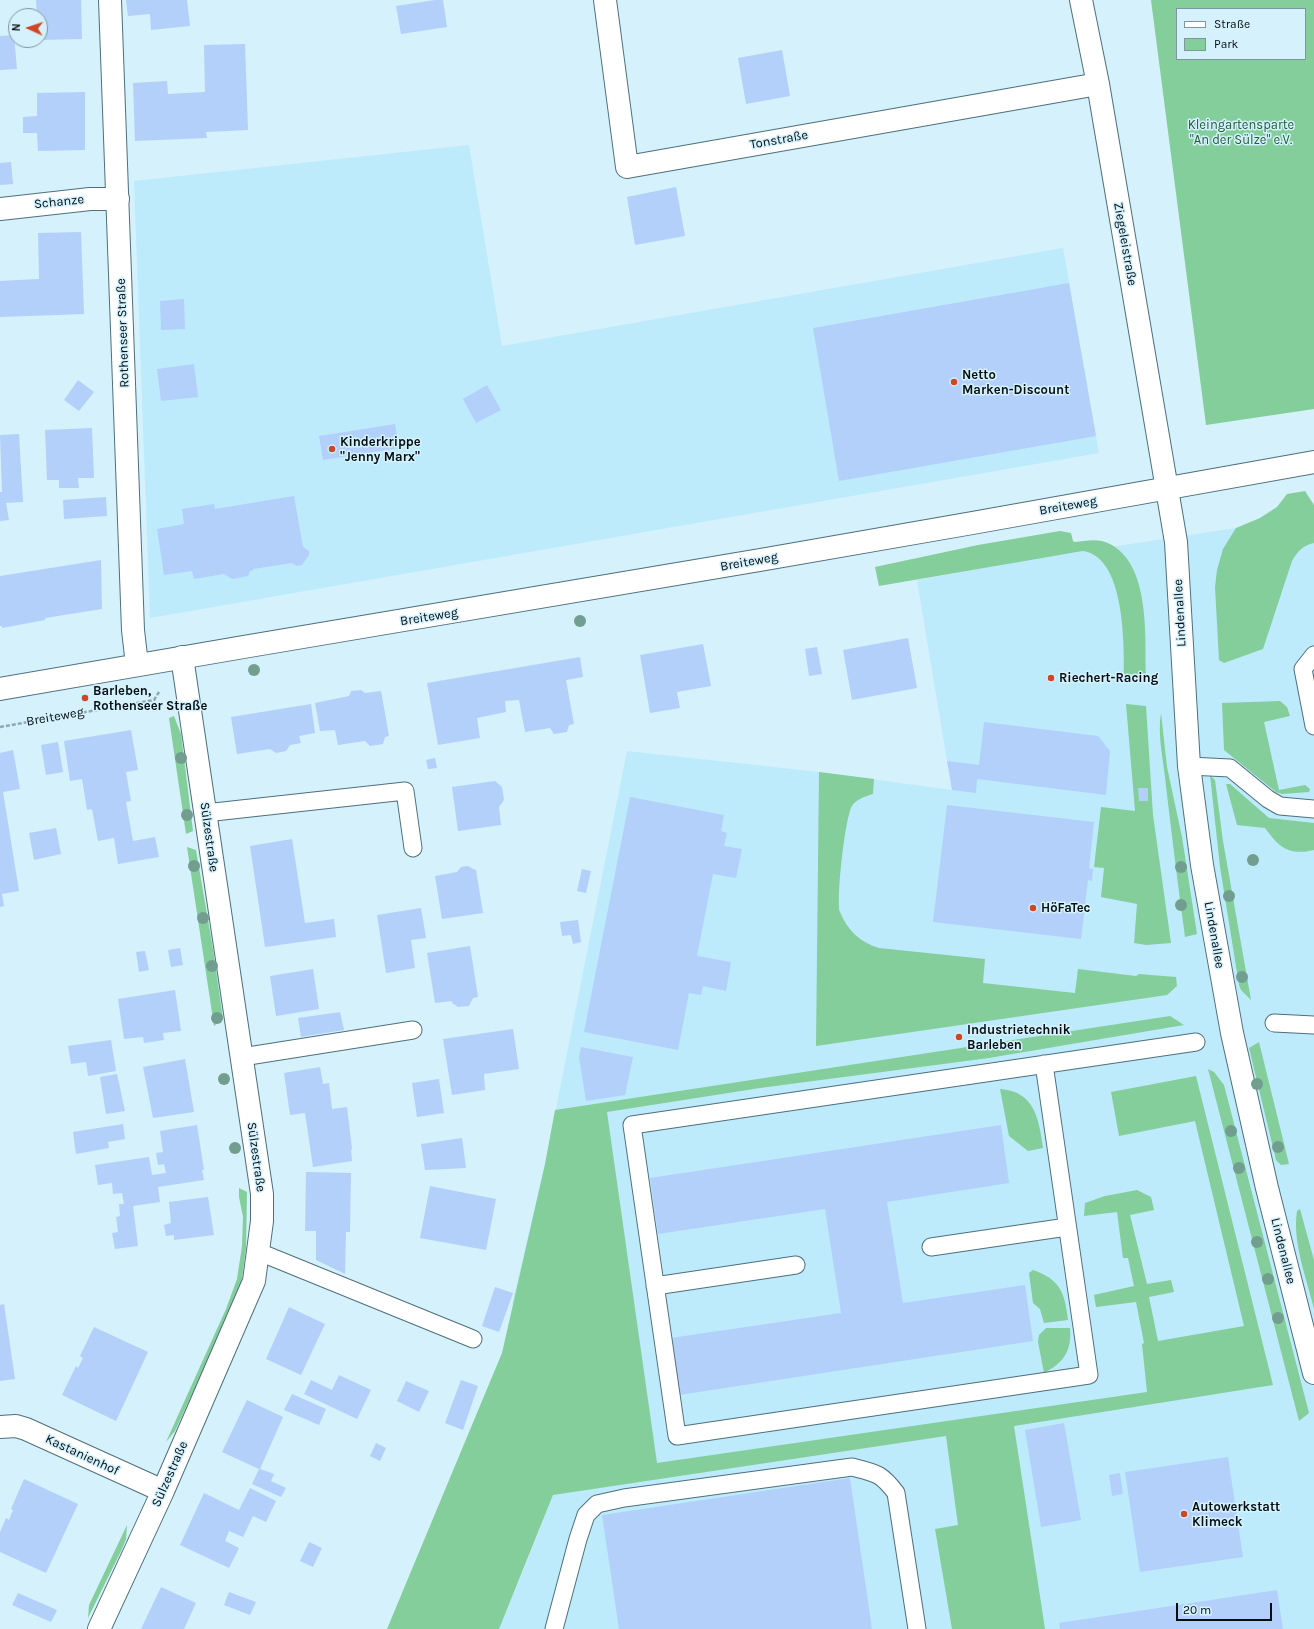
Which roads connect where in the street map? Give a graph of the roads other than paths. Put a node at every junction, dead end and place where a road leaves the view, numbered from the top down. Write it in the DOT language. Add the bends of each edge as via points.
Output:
graph roads {
  1 [pos="110,0"];
  2 [pos="605,0"];
  3 [pos="1081,0"];
  4 [pos="1098,84"];
  5 [pos="118,199"];
  6 [pos="0,209"];
  7 [pos="1314,462"];
  8 [pos="1168,488"];
  9 [pos="1314,655"];
  10 [pos="182,657"];
  11 [pos="137,665"];
  12 [pos="0,689"];
  13 [pos="1314,726"];
  14 [pos="1190,766"];
  15 [pos="1314,809"];
  16 [pos="205,813"];
  17 [pos="413,848"];
  18 [pos="1274,1023"];
  19 [pos="1314,1025"];
  20 [pos="413,1030"];
  21 [pos="1196,1042"];
  22 [pos="242,1057"];
  23 [pos="1044,1064"];
  24 [pos="1067,1227"];
  25 [pos="931,1247"];
  26 [pos="259,1252"];
  27 [pos="796,1265"];
  28 [pos="655,1286"];
  29 [pos="473,1340"];
  30 [pos="1314,1373"];
  31 [pos="0,1427"];
  32 [pos="163,1491"];
  33 [pos="99,1629"];
  34 [pos="554,1629"];
  35 [pos="917,1629"];
  1 -- 5 [label="street, Rothenseer Straße"];
  2 -- 4 [label="street, Tonstraße" via="627,167"];
  3 -- 4 [label="street, Ziegeleistraße"];
  4 -- 8 [label="street, Ziegeleistraße"];
  5 -- 6 [label="street, Schanze" via="90,199"];
  5 -- 11 [label="street, Rothenseer Straße" via="133,630"];
  7 -- 8 [label="street, Breiteweg"];
  8 -- 10 [label="street, Breiteweg" via="420,619"];
  8 -- 14 [label="street, Lindenallee" via="1176,542"];
  9 -- 13 [label="lane" via="1303,669"];
  10 -- 11 [label="street, Breiteweg"];
  10 -- 16 [label="street, Sülzestraße"];
  11 -- 12 [label="street, Breiteweg"];
  14 -- 15 [label="lane" via="1230,768 1280,806"];
  14 -- 30 [label="street, Lindenallee" via="1202,865 1232,1033 1267,1188"];
  16 -- 17 [label="lane" via="405,791"];
  16 -- 22 [label="street, Sülzestraße"];
  18 -- 19 [label="lane"];
  20 -- 22 [label="lane"];
  21 -- 23 [label="lane"];
  22 -- 26 [label="street, Sülzestraße" via="262,1194"];
  23 -- 24 [label="lane"];
  23 -- 28 [label="lane" via="632,1125"];
  24 -- 25 [label="lane"];
  24 -- 28 [label="lane" via="1089,1375 677,1436"];
  26 -- 29 [label="lane"];
  26 -- 32 [label="street, Sülzestraße" via="254,1280"];
  27 -- 28 [label="lane"];
  31 -- 32 [label="street, Kastanienhof" via="16,1426 26,1429"];
  32 -- 33 [label="street, Sülzestraße"];
  34 -- 35 [label="lane" via="586,1515 597,1504 624,1498 852,1468 871,1472 885,1479 896,1493"];
}
